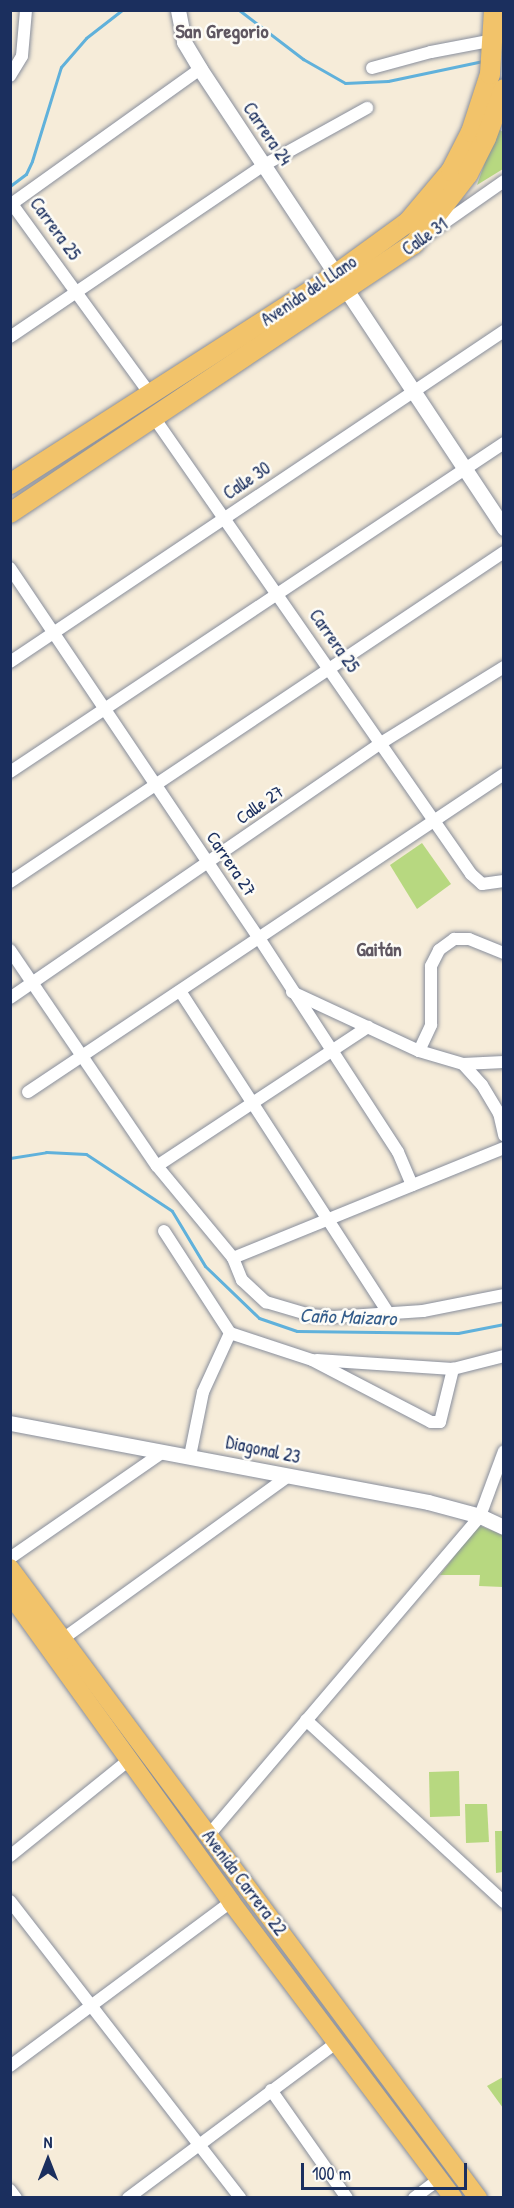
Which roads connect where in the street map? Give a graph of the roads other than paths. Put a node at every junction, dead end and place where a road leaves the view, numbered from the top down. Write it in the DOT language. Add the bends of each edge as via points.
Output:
graph roads {
  1 [pos="26,10"];
  2 [pos="178,10"];
  3 [pos="494,10"];
  4 [pos="494,40"];
  5 [pos="200,69"];
  6 [pos="372,69"];
  7 [pos="13,74"];
  8 [pos="504,89"];
  9 [pos="368,108"];
  10 [pos="264,165"];
  11 [pos="504,181"];
  12 [pos="11,204"];
  13 [pos="414,244"];
  14 [pos="335,275"];
  15 [pos="76,292"];
  16 [pos="346,292"];
  17 [pos="503,331"];
  18 [pos="10,337"];
  19 [pos="412,392"];
  20 [pos="150,394"];
  21 [pos="155,419"];
  22 [pos="504,443"];
  23 [pos="465,469"];
  24 [pos="10,484"];
  25 [pos="10,513"];
  26 [pos="224,518"];
  27 [pos="504,528"];
  28 [pos="504,552"];
  29 [pos="10,568"];
  30 [pos="277,594"];
  31 [pos="54,633"];
  32 [pos="10,662"];
  33 [pos="504,667"];
  34 [pos="329,669"];
  35 [pos="105,709"];
  36 [pos="381,743"];
  37 [pos="10,772"];
  38 [pos="504,774"];
  39 [pos="156,785"];
  40 [pos="434,821"];
  41 [pos="207,861"];
  42 [pos="504,881"];
  43 [pos="10,882"];
  44 [pos="259,938"];
  45 [pos="10,950"];
  46 [pos="504,953"];
  47 [pos="33,983"];
  48 [pos="180,991"];
  49 [pos="291,991"];
  50 [pos="10,998"];
  51 [pos="368,1027"];
  52 [pos="331,1050"];
  53 [pos="419,1051"];
  54 [pos="82,1056"];
  55 [pos="504,1062"];
  56 [pos="463,1064"];
  57 [pos="28,1092"];
  58 [pos="251,1103"];
  59 [pos="501,1113"];
  60 [pos="504,1135"];
  61 [pos="504,1148"];
  62 [pos="157,1166"];
  63 [pos="412,1185"];
  64 [pos="327,1220"];
  65 [pos="164,1231"];
  66 [pos="233,1258"];
  67 [pos="504,1295"];
  68 [pos="389,1314"];
  69 [pos="230,1333"];
  70 [pos="504,1356"];
  71 [pos="312,1360"];
  72 [pos="453,1370"];
  73 [pos="10,1423"];
  74 [pos="504,1451"];
  75 [pos="163,1452"];
  76 [pos="190,1456"];
  77 [pos="289,1476"];
  78 [pos="480,1516"];
  79 [pos="504,1527"];
  80 [pos="10,1558"];
  81 [pos="10,1568"];
  82 [pos="10,1594"];
  83 [pos="64,1638"];
  84 [pos="306,1720"];
  85 [pos="130,1759"];
  86 [pos="208,1836"];
  87 [pos="10,1856"];
  88 [pos="10,1901"];
  89 [pos="231,1902"];
  90 [pos="504,1902"];
  91 [pos="92,2006"];
  92 [pos="336,2043"];
  93 [pos="10,2066"];
  94 [pos="271,2090"];
  95 [pos="198,2142"];
  96 [pos="439,2179"];
  97 [pos="10,2190"];
  98 [pos="16,2198"];
  99 [pos="128,2198"];
  100 [pos="240,2198"];
  101 [pos="347,2198"];
  102 [pos="414,2198"];
  103 [pos="453,2198"];
  104 [pos="478,2198"];
  1 -- 7 [label="street" via="24,48"];
  2 -- 5 [label="street, Carrera 24" via="184,42"];
  3 -- 4 [label="highway, Avenida del Llano"];
  4 -- 6 [label="street" via="430,52"];
  4 -- 14 [label="highway, Avenida del Llano" via="480,111 451,171 408,222"];
  5 -- 10 [label="street, Carrera 24"];
  5 -- 12 [label="street"];
  8 -- 13 [label="highway" via="468,174"];
  9 -- 10 [label="street"];
  10 -- 14 [label="street, Carrera 24"];
  10 -- 15 [label="street"];
  11 -- 13 [label="street, Calle 31"];
  12 -- 15 [label="street, Carrera 25"];
  13 -- 16 [label="highway, Calle 31"];
  14 -- 16 [label="street"];
  14 -- 20 [label="highway, Avenida del Llano"];
  15 -- 18 [label="street"];
  15 -- 20 [label="street, Carrera 25"];
  16 -- 19 [label="street"];
  16 -- 21 [label="highway, Avenida del Llano"];
  17 -- 19 [label="street, Calle 30"];
  19 -- 23 [label="street"];
  19 -- 26 [label="street, Calle 30"];
  20 -- 24 [label="highway, Avenida del Llano"];
  21 -- 25 [label="highway, Avenida del Llano"];
  21 -- 26 [label="street, Carrera 25"];
  22 -- 23 [label="street"];
  23 -- 27 [label="street"];
  23 -- 30 [label="street"];
  26 -- 30 [label="street, Carrera 25"];
  26 -- 31 [label="street, Calle 30"];
  28 -- 34 [label="street"];
  29 -- 31 [label="street, Carrera 27"];
  30 -- 34 [label="street, Carrera 25"];
  30 -- 35 [label="street"];
  31 -- 32 [label="street, Calle 30"];
  31 -- 35 [label="street, Carrera 27"];
  33 -- 36 [label="street, Calle 27"];
  34 -- 36 [label="street, Carrera 25"];
  34 -- 39 [label="street"];
  35 -- 37 [label="street"];
  35 -- 39 [label="street, Carrera 27"];
  36 -- 40 [label="street, Carrera 25"];
  36 -- 41 [label="street, Calle 27"];
  38 -- 40 [label="street"];
  39 -- 41 [label="street, Carrera 27"];
  39 -- 43 [label="street"];
  40 -- 42 [label="street, Carrera 25" via="482,884"];
  40 -- 44 [label="street"];
  41 -- 44 [label="street, Carrera 27"];
  41 -- 47 [label="street, Calle 27"];
  44 -- 48 [label="street"];
  44 -- 49 [label="street, Carrera 27"];
  45 -- 47 [label="street"];
  46 -- 53 [label="street" via="469,939 454,939 439,950 431,966 431,1025"];
  47 -- 50 [label="street, Calle 27"];
  47 -- 54 [label="street"];
  48 -- 54 [label="street"];
  48 -- 58 [label="street"];
  49 -- 51 [label="street"];
  49 -- 52 [label="street, Carrera 27"];
  51 -- 52 [label="street"];
  51 -- 53 [label="street"];
  52 -- 58 [label="street"];
  52 -- 63 [label="street, Carrera 27" via="398,1152"];
  53 -- 56 [label="street"];
  54 -- 57 [label="street"];
  54 -- 62 [label="street"];
  55 -- 56 [label="street"];
  56 -- 59 [label="street"];
  58 -- 62 [label="street"];
  58 -- 64 [label="street"];
  59 -- 60 [label="street"];
  61 -- 63 [label="street"];
  62 -- 66 [label="street"];
  63 -- 64 [label="street"];
  64 -- 66 [label="street"];
  64 -- 68 [label="street"];
  65 -- 69 [label="street"];
  66 -- 68 [label="street" via="242,1280 266,1302 310,1315"];
  67 -- 68 [label="street"];
  69 -- 71 [label="street"];
  69 -- 76 [label="street" via="203,1392"];
  70 -- 72 [label="street"];
  71 -- 72 [label="street"];
  71 -- 72 [label="street" via="430,1422 440,1422"];
  73 -- 75 [label="street, Diagonal 23"];
  74 -- 78 [label="street"];
  75 -- 76 [label="street, Diagonal 23"];
  75 -- 80 [label="street"];
  76 -- 77 [label="street, Diagonal 23"];
  77 -- 78 [label="street, Diagonal 23"];
  77 -- 83 [label="street"];
  78 -- 79 [label="street, Diagonal 23"];
  78 -- 84 [label="street"];
  81 -- 83 [label="main road, Avenida Carrera 22"];
  82 -- 85 [label="main road, Avenida Carrera 22"];
  83 -- 86 [label="main road, Avenida Carrera 22"];
  84 -- 86 [label="street"];
  84 -- 90 [label="street"];
  85 -- 87 [label="street"];
  85 -- 89 [label="main road, Avenida Carrera 22"];
  86 -- 104 [label="main road, Avenida Carrera 22"];
  88 -- 91 [label="street"];
  89 -- 91 [label="street"];
  89 -- 92 [label="main road, Avenida Carrera 22"];
  91 -- 93 [label="street"];
  91 -- 95 [label="street"];
  92 -- 94 [label="street"];
  92 -- 96 [label="main road, Avenida Carrera 22"];
  94 -- 95 [label="street"];
  94 -- 101 [label="street"];
  95 -- 99 [label="street"];
  95 -- 100 [label="street"];
  96 -- 102 [label="street"];
  96 -- 103 [label="main road, Avenida Carrera 22"];
  97 -- 98 [label="street"];
}
